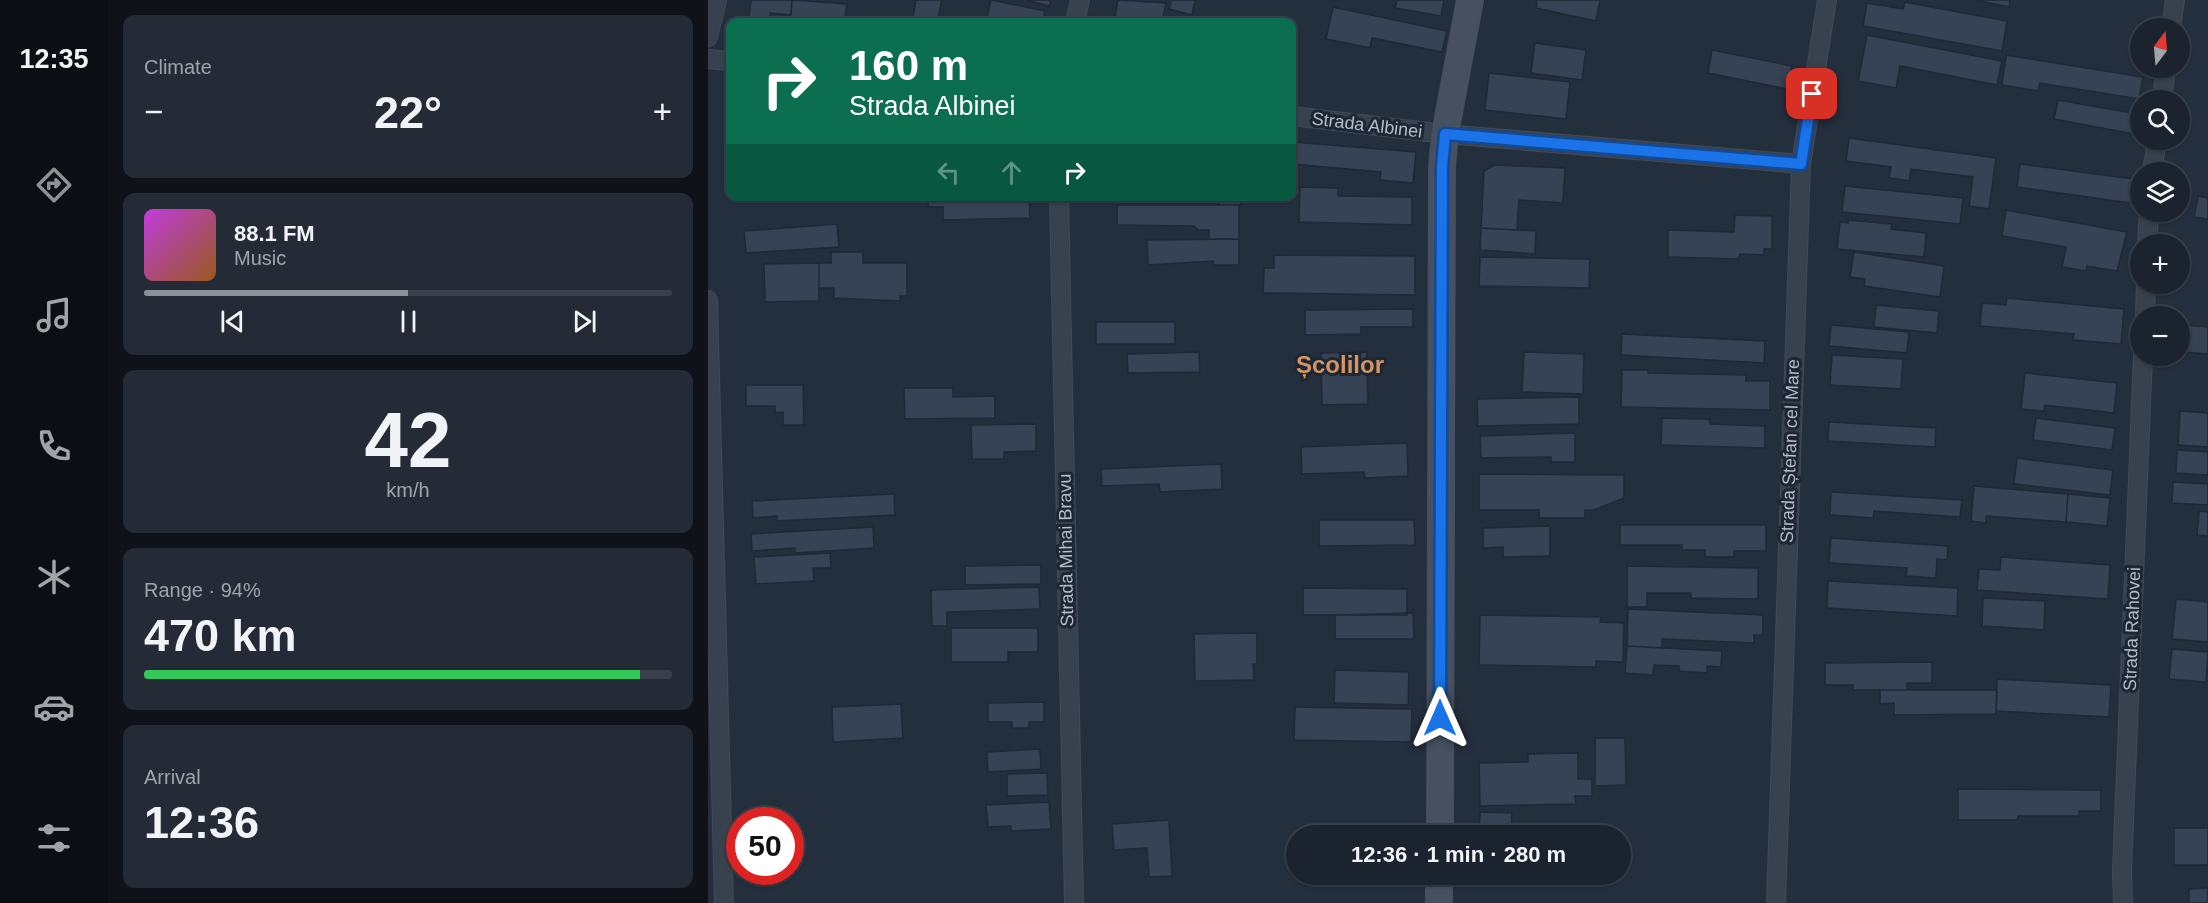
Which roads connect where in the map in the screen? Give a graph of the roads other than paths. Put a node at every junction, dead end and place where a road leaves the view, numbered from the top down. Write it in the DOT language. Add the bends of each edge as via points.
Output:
graph roads {
  1 [pos="717,0"];
  2 [pos="1080,0"];
  3 [pos="1470,0"];
  4 [pos="1827,0"];
  5 [pos="2175,0"];
  6 [pos="1076,18"];
  7 [pos="2172,18"];
  8 [pos="708,37"];
  9 [pos="708,59"];
  10 [pos="726,61"];
  11 [pos="1296,116"];
  12 [pos="1445,134"];
  13 [pos="1801,164"];
  14 [pos="1059,201"];
  15 [pos="708,300"];
  16 [pos="709,364"];
  17 [pos="2143,366"];
  18 [pos="713,660"];
  19 [pos="1440,825"];
  20 [pos="1440,885"];
  21 [pos="724,903"];
  22 [pos="1074,903"];
  23 [pos="1439,903"];
  24 [pos="1776,903"];
  25 [pos="2123,903"];
  1 -- 8 [label="street"];
  2 -- 6 [label="street"];
  3 -- 12 [label="main road"];
  4 -- 13 [label="street, Strada Ștefan cel Mare"];
  5 -- 7 [label="street"];
  9 -- 10 [label="street"];
  11 -- 12 [label="street, Strada Albinei"];
  12 -- 13 [label="street, Strada Albinei"];
  12 -- 19 [label="main road"];
  13 -- 24 [label="street, Strada Ștefan cel Mare"];
  14 -- 22 [label="street, Strada Mihai Bravu"];
  15 -- 16 [label="street"];
  16 -- 18 [label="street"];
  17 -- 25 [label="street, Strada Rahovei"];
  18 -- 21 [label="street"];
  20 -- 23 [label="main road"];
}
